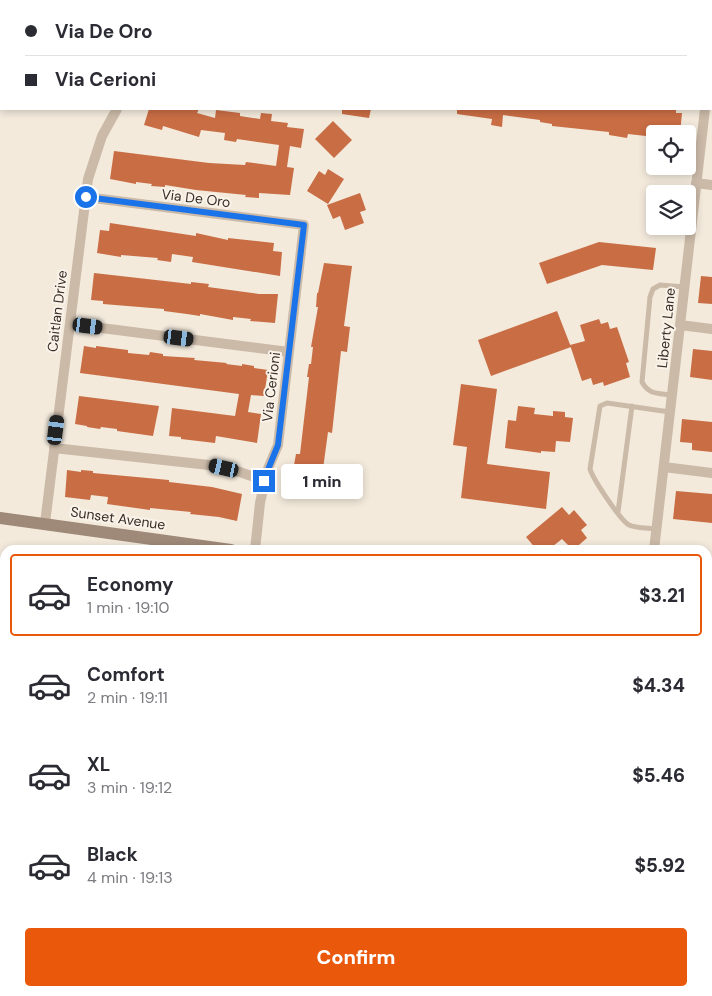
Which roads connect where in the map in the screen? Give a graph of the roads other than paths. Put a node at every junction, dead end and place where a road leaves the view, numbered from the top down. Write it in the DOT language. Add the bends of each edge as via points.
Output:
graph roads {
  1 [pos="116,110"];
  2 [pos="705,110"];
  3 [pos="696,183"];
  4 [pos="712,185"];
  5 [pos="86,197"];
  6 [pos="304,225"];
  7 [pos="684,288"];
  8 [pos="70,324"];
  9 [pos="680,325"];
  10 [pos="712,329"];
  11 [pos="289,352"];
  12 [pos="672,395"];
  13 [pos="632,406"];
  14 [pos="670,412"];
  15 [pos="54,448"];
  16 [pos="664,467"];
  17 [pos="712,473"];
  18 [pos="264,481"];
  19 [pos="618,512"];
  20 [pos="0,518"];
  21 [pos="44,523"];
  22 [pos="657,529"];
  23 [pos="196,545"];
  24 [pos="256,545"];
  25 [pos="655,545"];
  1 -- 5 [label="street, Caitlan Drive" via="102,136 88,179"];
  2 -- 3 [label="street, Liberty Lane"];
  3 -- 4 [label="street"];
  3 -- 7 [label="street, Liberty Lane"];
  5 -- 6 [label="street, Via De Oro"];
  5 -- 8 [label="street, Caitlan Drive"];
  6 -- 11 [label="street, Via Cerioni"];
  7 -- 9 [label="street, Liberty Lane"];
  7 -- 12 [label="lane" via="660,285 653,289 650,297 642,382 646,389"];
  8 -- 11 [label="street"];
  8 -- 15 [label="street, Caitlan Drive"];
  9 -- 10 [label="street"];
  9 -- 12 [label="street, Liberty Lane"];
  11 -- 18 [label="street, Via Cerioni" via="278,445"];
  12 -- 14 [label="street, Liberty Lane"];
  13 -- 14 [label="lane"];
  13 -- 19 [label="lane"];
  13 -- 19 [label="lane" via="607,403 600,406 590,469 593,479"];
  14 -- 16 [label="street, Liberty Lane"];
  15 -- 18 [label="street" via="209,465"];
  15 -- 21 [label="street, Caitlan Drive"];
  16 -- 17 [label="street"];
  16 -- 22 [label="street, Liberty Lane"];
  18 -- 24 [label="street, Via Cerioni"];
  19 -- 22 [label="lane" via="629,525"];
  20 -- 21 [label="main road, Sunset Avenue"];
  21 -- 23 [label="main road, Sunset Avenue"];
  22 -- 25 [label="street, Liberty Lane"];
}
